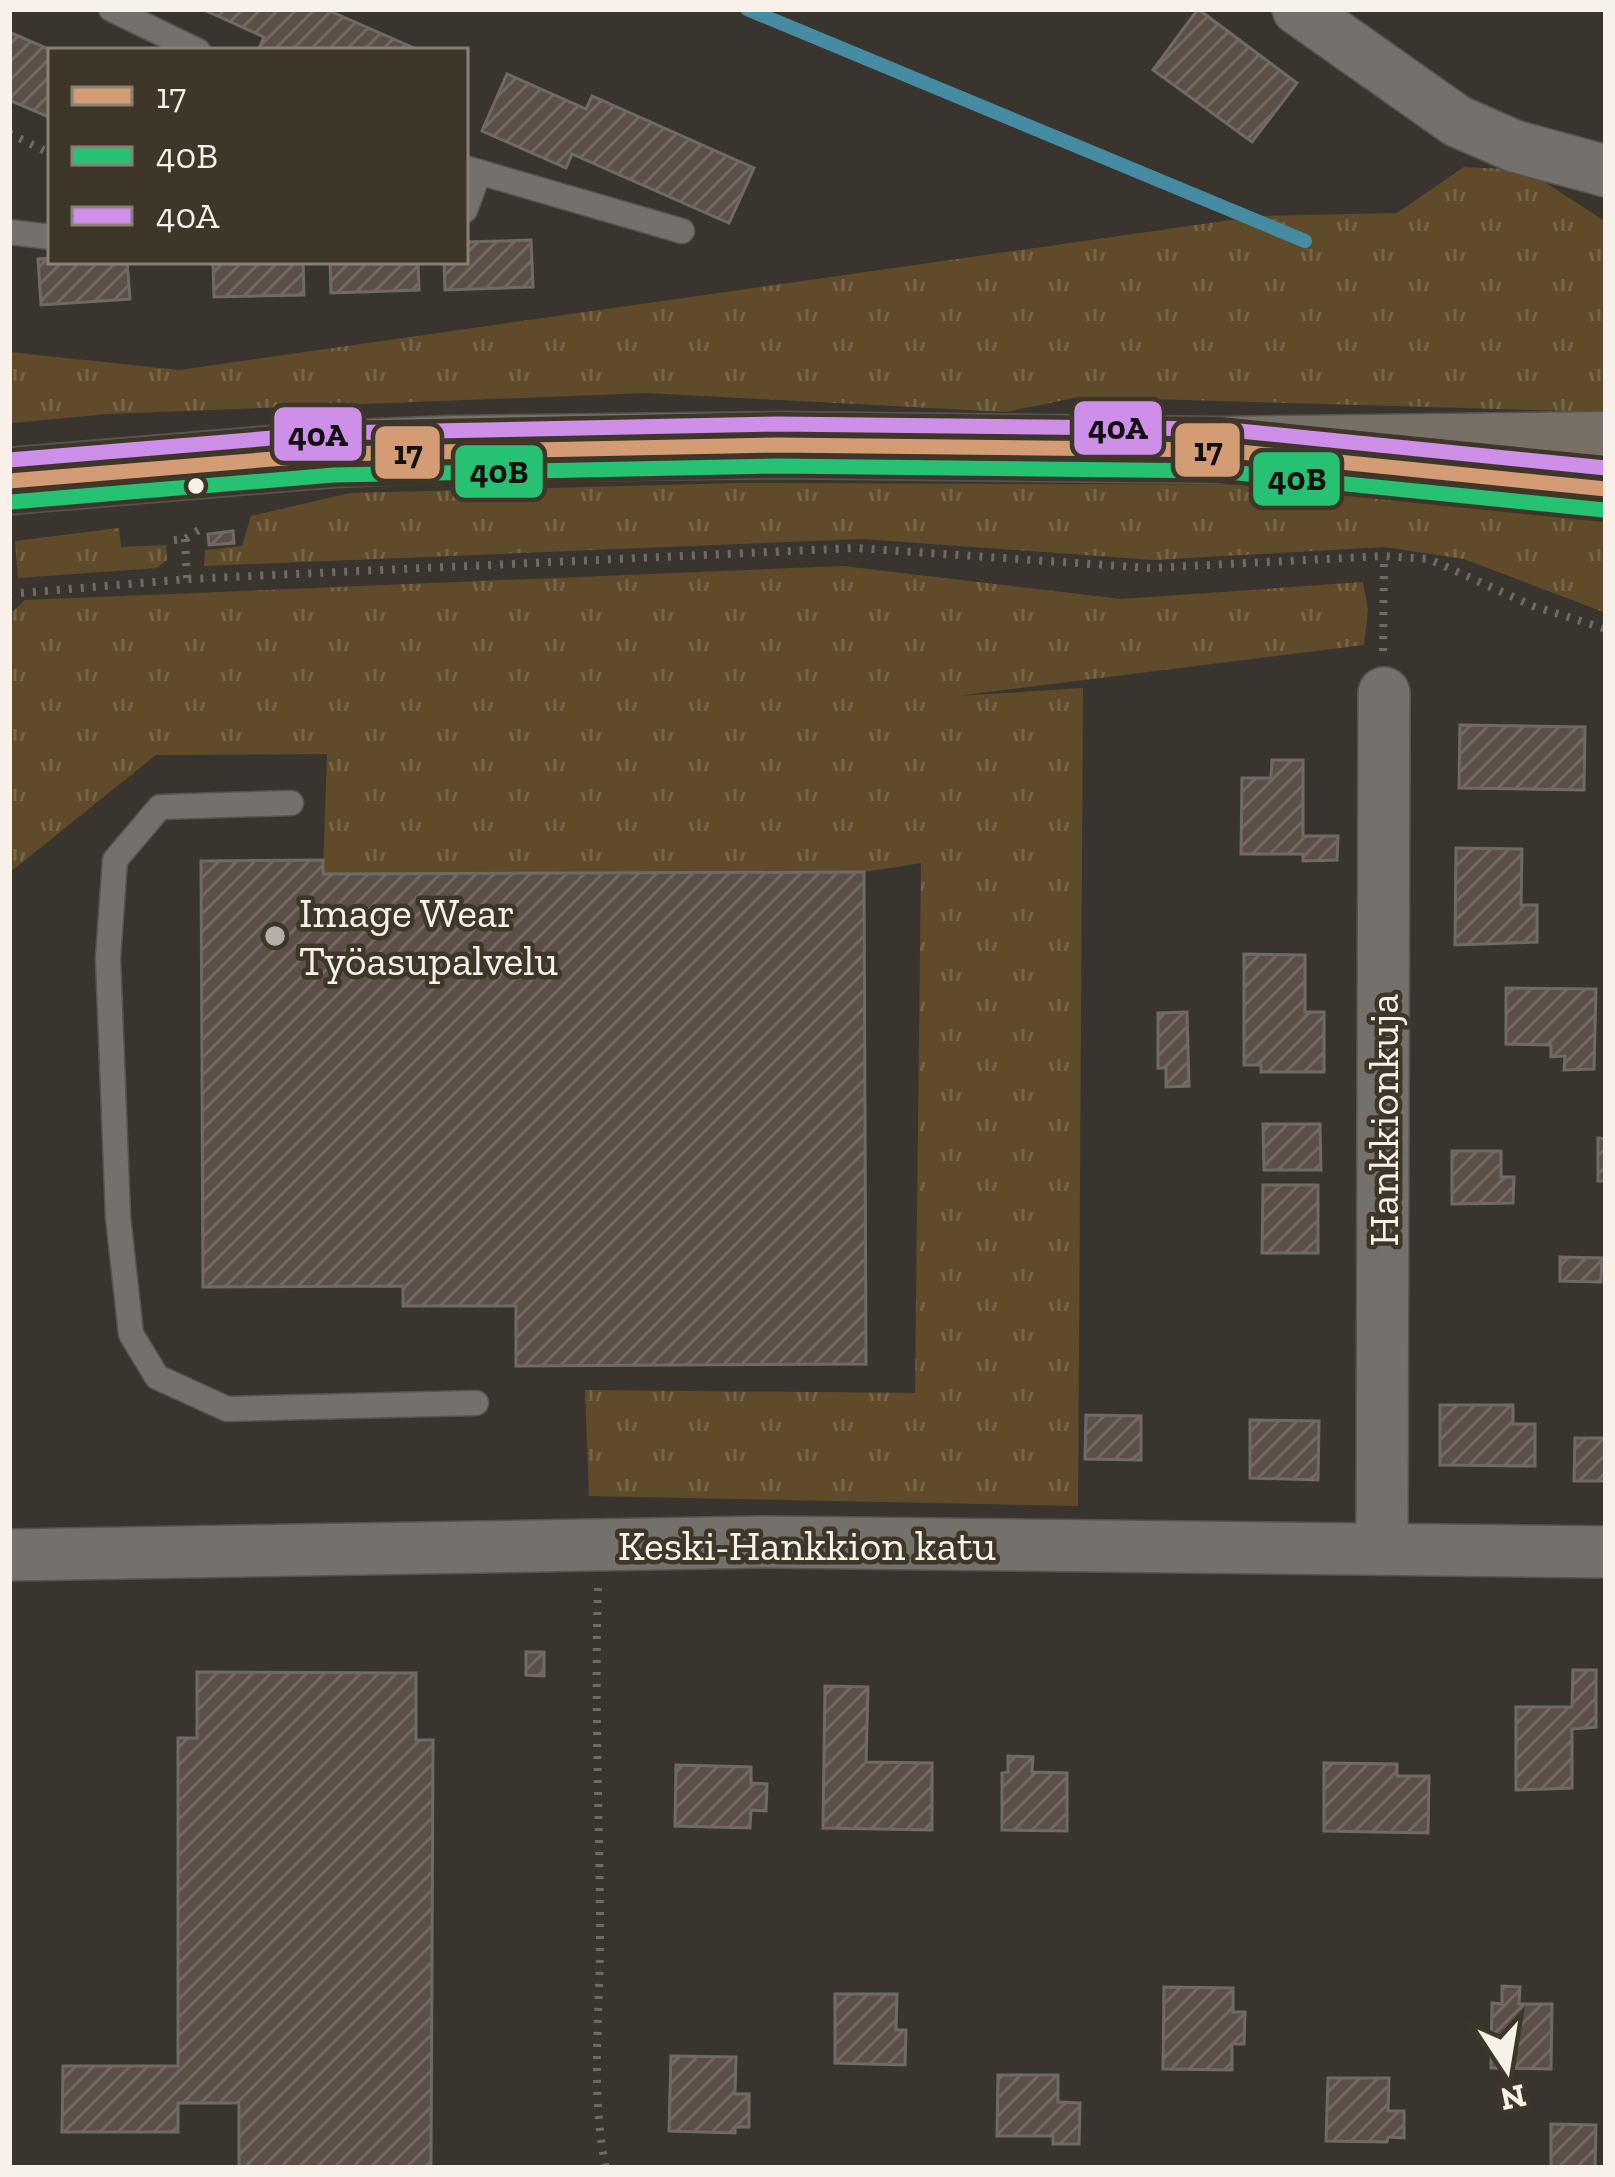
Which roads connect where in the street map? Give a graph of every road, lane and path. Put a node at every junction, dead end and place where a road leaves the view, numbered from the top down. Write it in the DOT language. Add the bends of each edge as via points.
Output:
graph roads {
  1 [pos="111,9"];
  2 [pos="1298,9"];
  3 [pos="192,48"];
  4 [pos="9,133"];
  5 [pos="48,152"];
  6 [pos="1604,165"];
  7 [pos="472,170"];
  8 [pos="682,231"];
  9 [pos="9,232"];
  10 [pos="48,237"];
  11 [pos="1606,445"];
  12 [pos="1220,449"];
  13 [pos="9,481"];
  14 [pos="1606,490"];
  15 [pos="200,529"];
  16 [pos="185,539"];
  17 [pos="174,540"];
  18 [pos="1384,556"];
  19 [pos="187,579"];
  20 [pos="9,594"];
  21 [pos="1606,629"];
  22 [pos="1384,693"];
  23 [pos="291,803"];
  24 [pos="476,1403"];
  25 [pos="600,1545"];
  26 [pos="1382,1547"];
  27 [pos="1606,1552"];
  28 [pos="9,1555"];
  29 [pos="606,2168"];
  1 -- 3 [label="lane"];
  2 -- 6 [label="street" via="1457,121 1514,146"];
  4 -- 5 [label="path"];
  7 -- 8 [label="lane"];
  9 -- 10 [label="lane"];
  11 -- 12 [label="main road"];
  12 -- 13 [label="main road" via="474,448"];
  12 -- 14 [label="main road"];
  15 -- 16 [label="path"];
  16 -- 17 [label="path"];
  16 -- 19 [label="path"];
  18 -- 19 [label="path" via="1150,568 855,548"];
  18 -- 21 [label="path" via="1429,559"];
  18 -- 22 [label="path"];
  19 -- 20 [label="path"];
  22 -- 26 [label="street, Hankkionkuja"];
  23 -- 24 [label="lane" via="160,807 116,860 108,958 130,1334 158,1377 227,1409"];
  25 -- 26 [label="street, Keski-Hankkion katu"];
  25 -- 28 [label="street, Keski-Hankkion katu"];
  25 -- 29 [label="path" via="597,2077"];
  26 -- 27 [label="street, Keski-Hankkion katu"];
}
